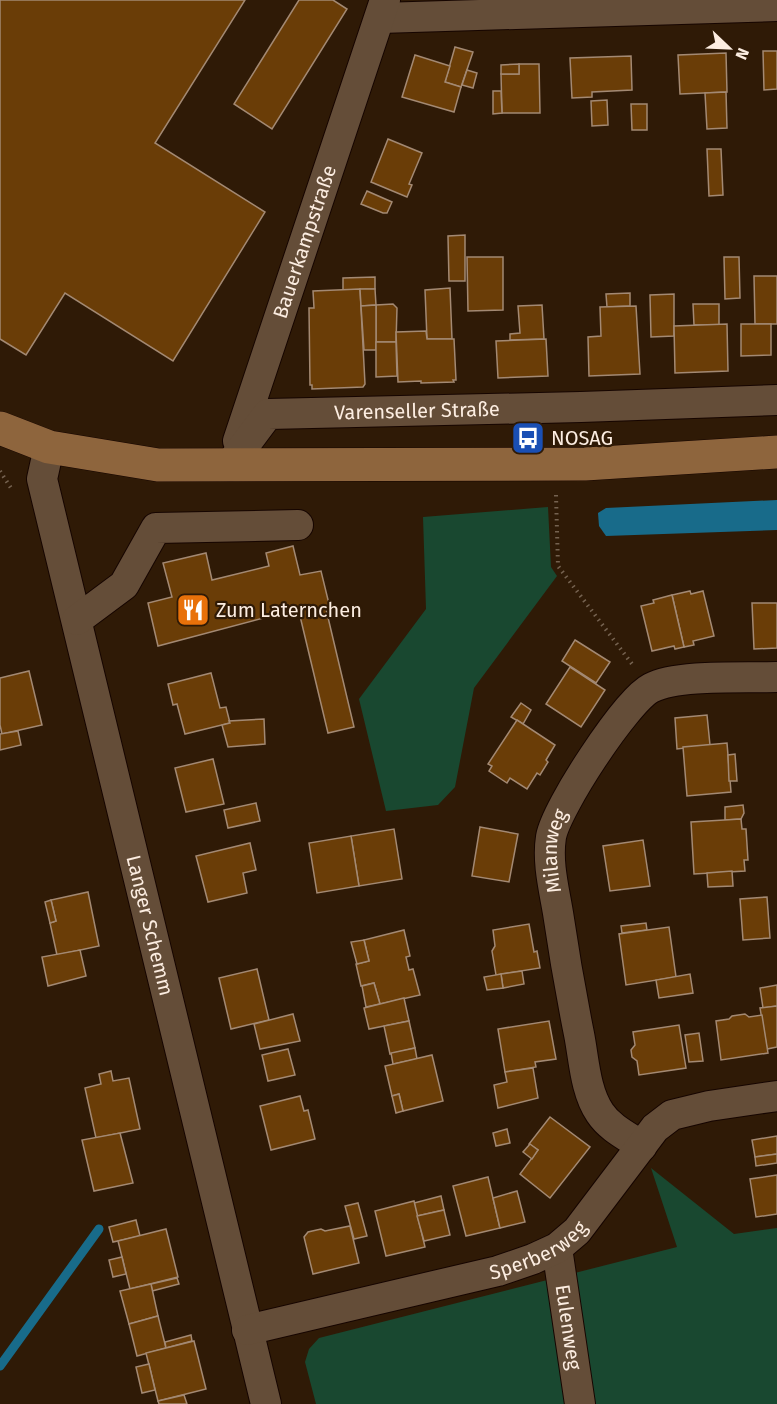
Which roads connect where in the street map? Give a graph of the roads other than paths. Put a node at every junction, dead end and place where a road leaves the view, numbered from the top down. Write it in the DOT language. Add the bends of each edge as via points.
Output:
graph roads {
  1 [pos="777,6"];
  2 [pos="383,9"];
  3 [pos="777,400"];
  4 [pos="0,428"];
  5 [pos="49,447"];
  6 [pos="777,452"];
  7 [pos="229,466"];
  8 [pos="298,525"];
  9 [pos="77,620"];
  10 [pos="777,677"];
  11 [pos="777,1096"];
  12 [pos="642,1146"];
  13 [pos="556,1248"];
  14 [pos="247,1330"];
  15 [pos="266,1404"];
  16 [pos="580,1404"];
  1 -- 2 [label="street, Bauerkampstraße"];
  2 -- 7 [label="street, Bauerkampstraße"];
  3 -- 7 [label="street, Varenseller Straße" via="268,414"];
  4 -- 5 [label="main road"];
  5 -- 7 [label="main road" via="158,465"];
  5 -- 9 [label="street, Langer Schemm" via="42,479"];
  6 -- 7 [label="main road" via="585,464"];
  8 -- 9 [label="street" via="156,528 124,585"];
  9 -- 14 [label="street, Langer Schemm"];
  10 -- 12 [label="street, Milanweg" via="671,680 650,688 633,702 555,822 550,850 552,880 589,1087 599,1111 610,1124"];
  11 -- 12 [label="street, Sperberweg" via="672,1115 655,1128"];
  12 -- 13 [label="street, Sperberweg" via="577,1231"];
  13 -- 14 [label="street, Sperberweg" via="498,1271"];
  13 -- 16 [label="street, Eulenweg"];
  14 -- 15 [label="street, Langer Schemm"];
}
